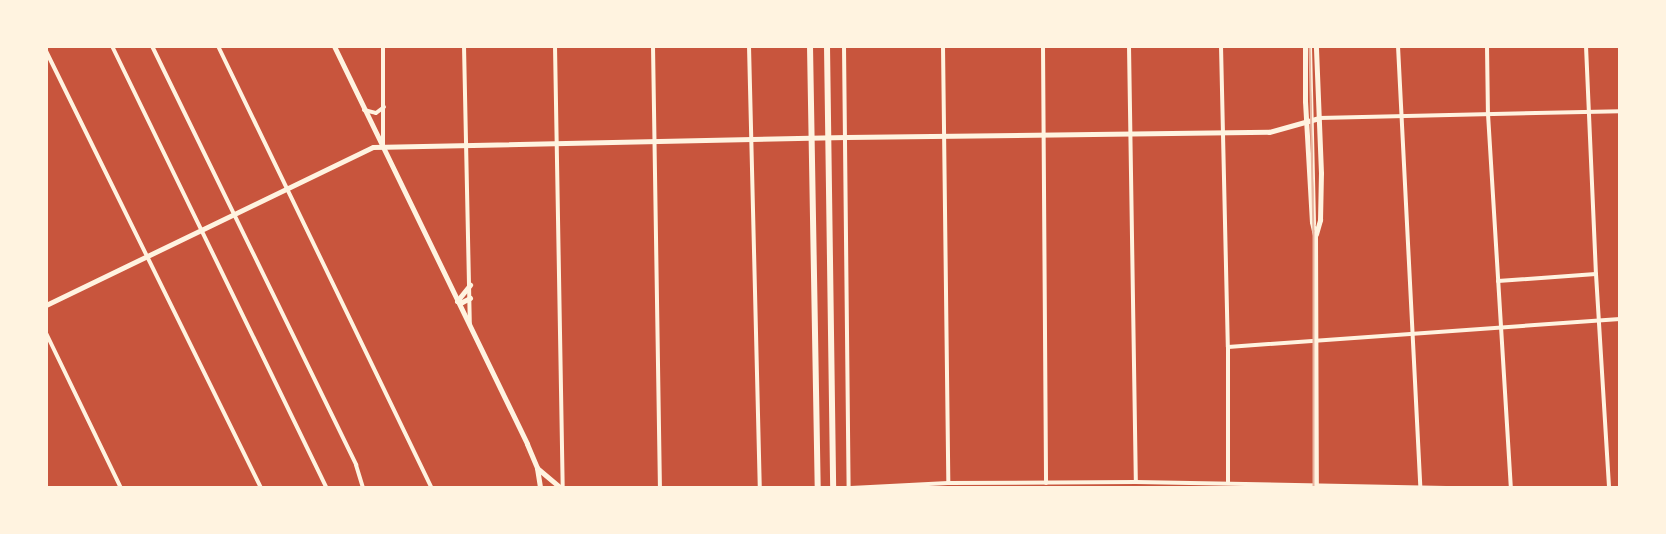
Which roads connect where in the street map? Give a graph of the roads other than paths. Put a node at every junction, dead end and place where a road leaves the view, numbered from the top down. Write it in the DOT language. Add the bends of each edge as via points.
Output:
graph roads {
  1 [pos="112,46"];
  2 [pos="152,46"];
  3 [pos="218,46"];
  4 [pos="334,46"];
  5 [pos="383,46"];
  6 [pos="464,46"];
  7 [pos="555,46"];
  8 [pos="653,46"];
  9 [pos="749,46"];
  10 [pos="810,46"];
  11 [pos="827,46"];
  12 [pos="844,46"];
  13 [pos="943,46"];
  14 [pos="1043,46"];
  15 [pos="1130,46"];
  16 [pos="1221,46"];
  17 [pos="1305,46"];
  18 [pos="1311,46"];
  19 [pos="1316,46"];
  20 [pos="1398,46"];
  21 [pos="1487,46"];
  22 [pos="1586,46"];
  23 [pos="46,51"];
  24 [pos="384,106"];
  25 [pos="364,110"];
  26 [pos="1620,111"];
  27 [pos="1589,112"];
  28 [pos="1488,114"];
  29 [pos="1400,116"];
  30 [pos="1319,118"];
  31 [pos="1309,121"];
  32 [pos="1223,133"];
  33 [pos="1131,134"];
  34 [pos="1044,136"];
  35 [pos="828,137"];
  36 [pos="846,137"];
  37 [pos="812,138"];
  38 [pos="944,138"];
  39 [pos="751,140"];
  40 [pos="655,141"];
  41 [pos="557,142"];
  42 [pos="383,146"];
  43 [pos="466,146"];
  44 [pos="288,188"];
  45 [pos="233,214"];
  46 [pos="201,230"];
  47 [pos="1315,236"];
  48 [pos="147,256"];
  49 [pos="1596,274"];
  50 [pos="1498,280"];
  51 [pos="469,286"];
  52 [pos="450,287"];
  53 [pos="470,298"];
  54 [pos="457,301"];
  55 [pos="46,305"];
  56 [pos="1620,318"];
  57 [pos="1600,320"];
  58 [pos="470,326"];
  59 [pos="1502,327"];
  60 [pos="46,333"];
  61 [pos="1413,335"];
  62 [pos="1315,340"];
  63 [pos="1228,347"];
  64 [pos="537,468"];
  65 [pos="1136,482"];
  66 [pos="1227,482"];
  67 [pos="948,483"];
  68 [pos="1046,483"];
  69 [pos="978,485"];
  70 [pos="1119,485"];
  71 [pos="1420,486"];
  72 [pos="1316,487"];
  73 [pos="1451,487"];
  74 [pos="121,488"];
  75 [pos="261,488"];
  76 [pos="327,488"];
  77 [pos="363,488"];
  78 [pos="432,488"];
  79 [pos="540,488"];
  80 [pos="562,488"];
  81 [pos="660,488"];
  82 [pos="760,488"];
  83 [pos="818,488"];
  84 [pos="833,488"];
  85 [pos="850,488"];
  86 [pos="1459,488"];
  87 [pos="1511,488"];
  88 [pos="1609,488"];
  1 -- 46 [label="street"];
  2 -- 45 [label="street"];
  3 -- 44 [label="street"];
  4 -- 25 [label="street"];
  5 -- 24 [label="street"];
  6 -- 43 [label="street"];
  7 -- 41 [label="street"];
  8 -- 40 [label="street"];
  9 -- 39 [label="street"];
  10 -- 37 [label="main road"];
  11 -- 35 [label="main road"];
  12 -- 36 [label="street"];
  13 -- 38 [label="street"];
  14 -- 34 [label="street"];
  15 -- 33 [label="street"];
  16 -- 32 [label="street"];
  17 -- 31 [label="street"];
  18 -- 31 [label="lane"];
  19 -- 30 [label="street"];
  20 -- 29 [label="street"];
  21 -- 28 [label="street"];
  22 -- 27 [label="street"];
  23 -- 48 [label="street"];
  24 -- 25 [label="street" via="376,113"];
  24 -- 42 [label="street"];
  25 -- 42 [label="street"];
  26 -- 27 [label="street"];
  27 -- 28 [label="street"];
  27 -- 49 [label="street"];
  28 -- 29 [label="street"];
  28 -- 50 [label="street"];
  29 -- 30 [label="street"];
  29 -- 61 [label="street"];
  30 -- 31 [label="street"];
  30 -- 47 [label="street" via="1320,220"];
  31 -- 32 [label="street" via="1269,132"];
  31 -- 47 [label="street"];
  32 -- 33 [label="street"];
  32 -- 63 [label="street"];
  33 -- 34 [label="street"];
  33 -- 65 [label="street"];
  34 -- 38 [label="street"];
  34 -- 68 [label="street"];
  35 -- 36 [label="street"];
  35 -- 37 [label="street"];
  35 -- 84 [label="main road"];
  36 -- 38 [label="street"];
  36 -- 85 [label="street"];
  37 -- 39 [label="street"];
  37 -- 83 [label="main road"];
  38 -- 67 [label="street"];
  39 -- 40 [label="street"];
  39 -- 82 [label="street"];
  40 -- 41 [label="street"];
  40 -- 81 [label="street"];
  41 -- 43 [label="street"];
  41 -- 80 [label="street"];
  42 -- 43 [label="street"];
  42 -- 44 [label="street" via="373,147"];
  42 -- 52 [label="street"];
  43 -- 51 [label="street"];
  44 -- 45 [label="street"];
  44 -- 78 [label="street"];
  45 -- 46 [label="street"];
  45 -- 77 [label="street" via="356,465"];
  46 -- 48 [label="street"];
  46 -- 76 [label="street"];
  47 -- 62 [label="street"];
  48 -- 55 [label="street"];
  48 -- 75 [label="street"];
  49 -- 50 [label="street"];
  49 -- 57 [label="street"];
  50 -- 59 [label="street"];
  51 -- 52 [label="street" via="459,290"];
  51 -- 53 [label="street"];
  51 -- 54 [label="street"];
  52 -- 54 [label="street"];
  53 -- 54 [label="street"];
  53 -- 58 [label="street"];
  54 -- 58 [label="street"];
  56 -- 57 [label="street"];
  57 -- 59 [label="street"];
  57 -- 88 [label="street"];
  58 -- 64 [label="street"];
  59 -- 61 [label="street"];
  59 -- 87 [label="street"];
  60 -- 74 [label="street"];
  61 -- 62 [label="street"];
  61 -- 71 [label="street"];
  62 -- 63 [label="street"];
  62 -- 72 [label="street"];
  63 -- 66 [label="street"];
  64 -- 79 [label="street"];
  64 -- 80 [label="street"];
  65 -- 66 [label="street"];
  65 -- 70 [label="street"];
  66 -- 72 [label="street"];
  67 -- 69 [label="street"];
  67 -- 85 [label="street"];
  68 -- 69 [label="street"];
  68 -- 70 [label="street"];
  71 -- 72 [label="street"];
  71 -- 73 [label="street"];
  73 -- 86 [label="street"];
}
